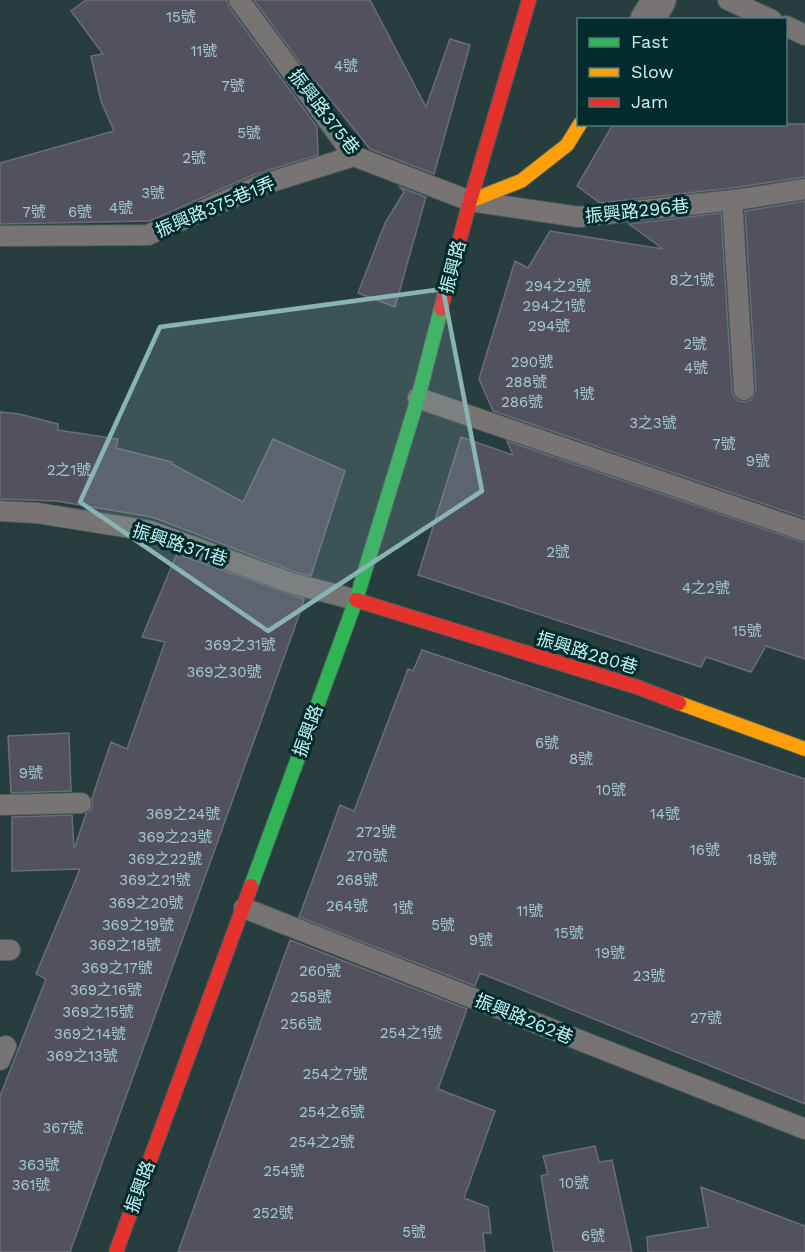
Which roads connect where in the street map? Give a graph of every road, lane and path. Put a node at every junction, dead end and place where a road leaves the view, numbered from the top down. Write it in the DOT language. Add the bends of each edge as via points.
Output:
graph roads {
  1 [pos="239,0"];
  2 [pos="529,0"];
  3 [pos="659,0"];
  4 [pos="728,0"];
  5 [pos="648,18"];
  6 [pos="768,18"];
  7 [pos="787,26"];
  8 [pos="805,34"];
  9 [pos="579,126"];
  10 [pos="354,156"];
  11 [pos="805,189"];
  12 [pos="732,200"];
  13 [pos="470,201"];
  14 [pos="0,236"];
  15 [pos="744,390"];
  16 [pos="418,398"];
  17 [pos="0,512"];
  18 [pos="805,531"];
  19 [pos="356,600"];
  20 [pos="805,749"];
  21 [pos="81,803"];
  22 [pos="0,805"];
  23 [pos="244,908"];
  24 [pos="805,1129"];
  25 [pos="116,1252"];
  1 -- 10 [label="lane, 振興路375巷"];
  2 -- 13 [label="main road, 振興路"];
  3 -- 5 [label="street"];
  4 -- 6 [label="lane"];
  7 -- 8 [label="lane"];
  9 -- 13 [label="main road" via="567,145 521,181"];
  10 -- 13 [label="lane, 振興路375巷"];
  10 -- 14 [label="lane, 振興路375巷1弄" via="258,186 148,235"];
  11 -- 12 [label="lane, 振興路296巷"];
  12 -- 13 [label="lane, 振興路296巷" via="579,218"];
  12 -- 15 [label="lane"];
  13 -- 16 [label="main road, 振興路"];
  16 -- 18 [label="lane"];
  16 -- 19 [label="main road, 振興路"];
  17 -- 19 [label="lane, 振興路371巷" via="37,513 150,531 291,583"];
  19 -- 20 [label="main road, 振興路280巷" via="637,687"];
  19 -- 23 [label="main road, 振興路"];
  21 -- 22 [label="lane"];
  23 -- 24 [label="lane, 振興路262巷"];
  23 -- 25 [label="main road, 振興路"];
}
